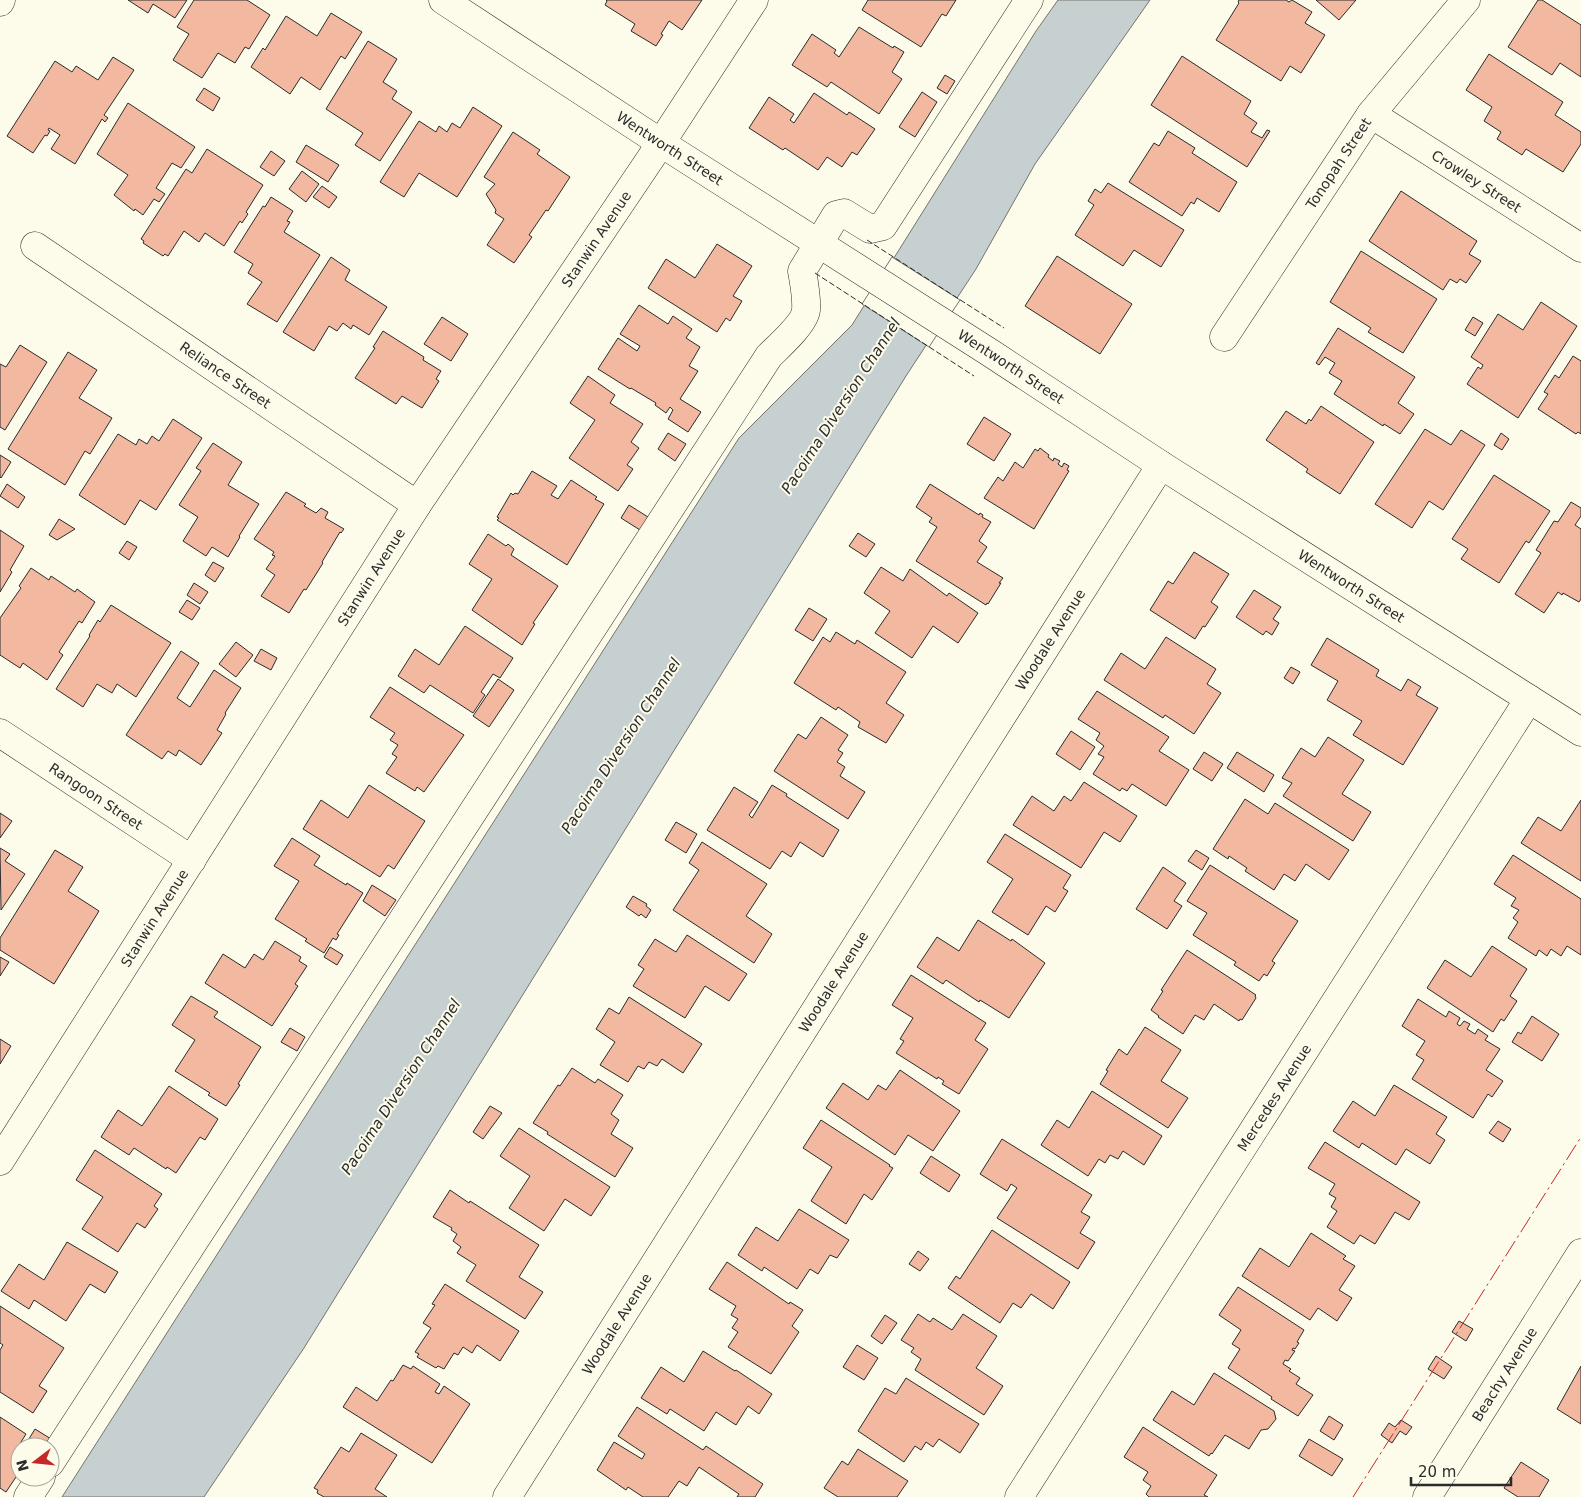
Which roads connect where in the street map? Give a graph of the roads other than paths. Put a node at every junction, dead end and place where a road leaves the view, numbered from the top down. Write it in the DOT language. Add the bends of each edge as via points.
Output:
graph roads {
  1 [pos="442,0"];
  2 [pos="754,0"];
  3 [pos="1029,0"];
  4 [pos="1466,0"];
  5 [pos="1371,114"];
  6 [pos="661,143"];
  7 [pos="823,245"];
  8 [pos="35,246"];
  9 [pos="1581,248"];
  10 [pos="1224,337"];
  11 [pos="1161,466"];
  12 [pos="417,504"];
  13 [pos="1529,699"];
  14 [pos="1581,732"];
  15 [pos="0,733"];
  16 [pos="192,860"];
  17 [pos="0,1161"];
  18 [pos="1581,1253"];
  19 [pos="60,1448"];
  20 [pos="507,1497"];
  21 [pos="1019,1497"];
  22 [pos="1427,1497"];
  1 -- 6 [label="street, Wentworth Street"];
  2 -- 6 [label="street, Stanwin Avenue"];
  3 -- 7 [label="street" via="883,226 870,229 844,213 836,215"];
  4 -- 5 [label="street, Tonopah Street"];
  5 -- 9 [label="street, Crowley Street"];
  5 -- 10 [label="street, Tonopah Street"];
  6 -- 7 [label="street, Wentworth Street"];
  6 -- 12 [label="street, Stanwin Avenue"];
  7 -- 11 [label="street, Wentworth Street"];
  7 -- 19 [label="street" via="802,271 806,312 793,332 768,356"];
  8 -- 12 [label="street, Reliance Street"];
  11 -- 13 [label="street, Wentworth Street"];
  11 -- 20 [label="street, Woodale Avenue"];
  12 -- 16 [label="street, Stanwin Avenue"];
  13 -- 14 [label="street, Wentworth Street"];
  13 -- 21 [label="street, Mercedes Avenue"];
  15 -- 16 [label="street, Rangoon Street"];
  16 -- 17 [label="street, Stanwin Avenue"];
  18 -- 22 [label="street, Beachy Avenue"];
}
